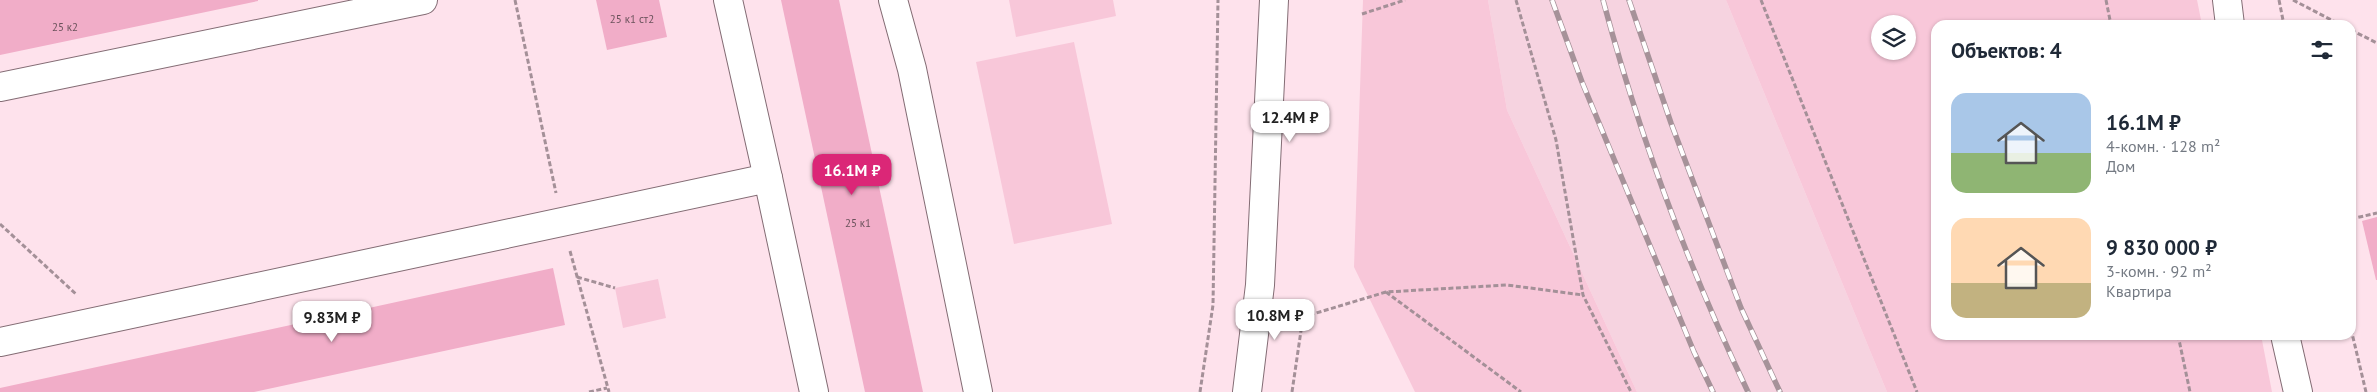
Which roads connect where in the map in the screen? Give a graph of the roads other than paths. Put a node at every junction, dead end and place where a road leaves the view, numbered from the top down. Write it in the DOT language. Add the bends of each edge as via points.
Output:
graph roads {
  1 [pos="423,0"];
  2 [pos="728,0"];
  3 [pos="893,0"];
  4 [pos="1274,0"];
  5 [pos="2227,0"];
  6 [pos="2229,20"];
  7 [pos="0,87"];
  8 [pos="768,178"];
  9 [pos="2286,340"];
  10 [pos="0,342"];
  11 [pos="814,392"];
  12 [pos="978,392"];
  13 [pos="1247,392"];
  14 [pos="2298,392"];
  1 -- 7 [label="street"];
  2 -- 8 [label="street"];
  3 -- 12 [label="street" via="912,69"];
  4 -- 13 [label="street" via="1260,285"];
  5 -- 6 [label="street"];
  8 -- 10 [label="street"];
  8 -- 11 [label="street"];
  9 -- 14 [label="street"];
}
